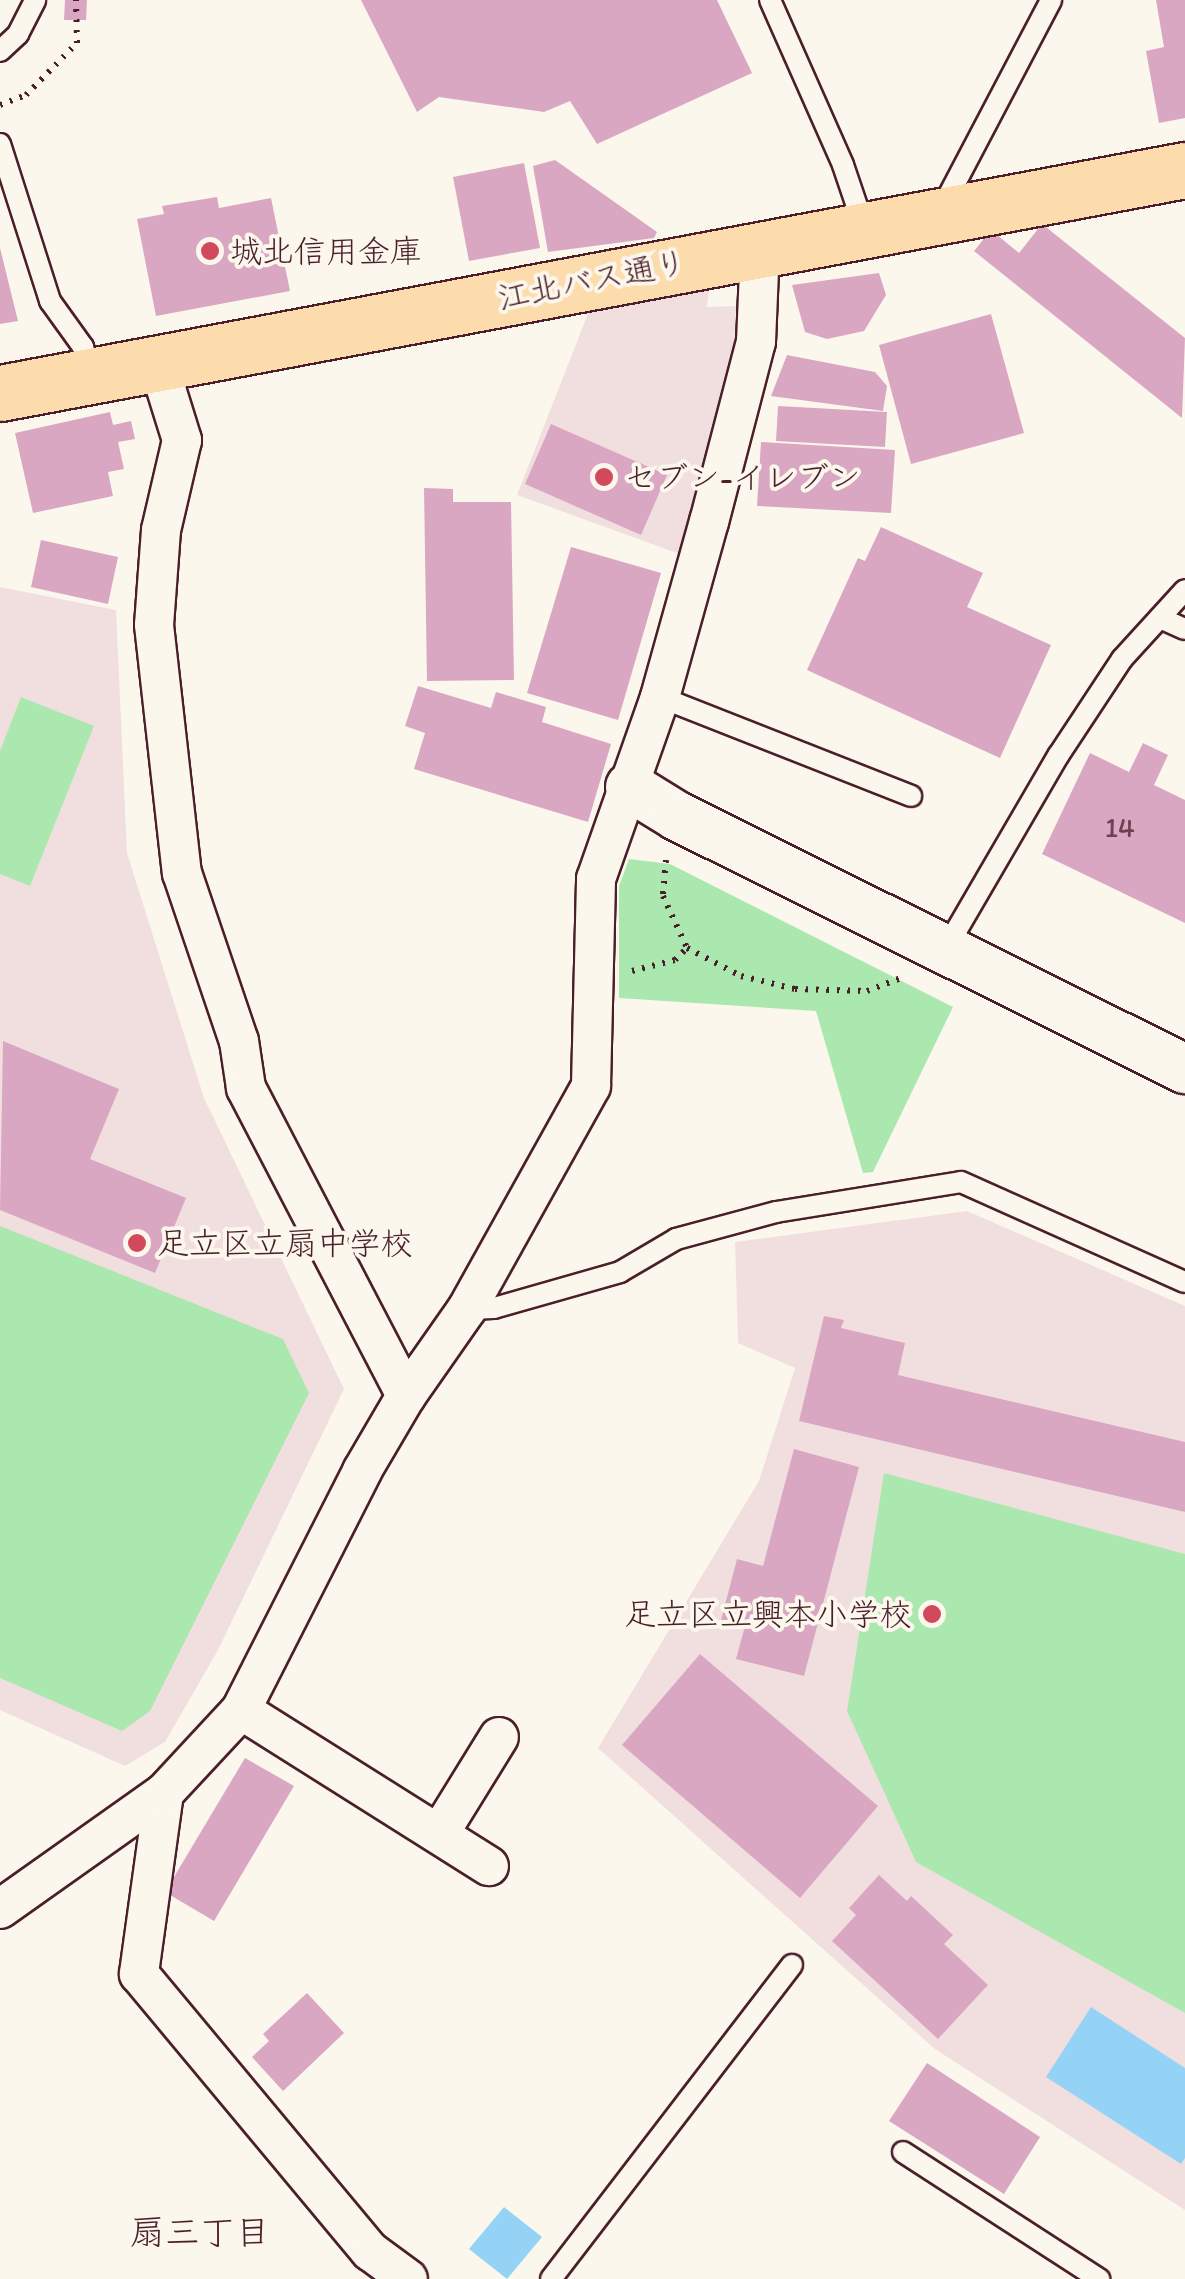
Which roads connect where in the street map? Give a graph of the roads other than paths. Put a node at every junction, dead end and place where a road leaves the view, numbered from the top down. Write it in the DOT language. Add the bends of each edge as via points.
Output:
graph roads {
  1 [pos="36,0"];
  2 [pos="770,0"];
  3 [pos="1051,0"];
  4 [pos="0,51"];
  5 [pos="0,144"];
  6 [pos="1185,170"];
  7 [pos="938,214"];
  8 [pos="864,227"];
  9 [pos="760,248"];
  10 [pos="158,363"];
  11 [pos="91,376"];
  12 [pos="0,393"];
  13 [pos="1185,590"];
  14 [pos="1160,618"];
  15 [pos="1185,630"];
  16 [pos="660,697"];
  17 [pos="630,786"];
  18 [pos="911,796"];
  19 [pos="928,957"];
  20 [pos="1185,1069"];
  21 [pos="1185,1282"];
  22 [pos="467,1309"];
  23 [pos="406,1396"];
  24 [pos="240,1710"];
  25 [pos="499,1737"];
  26 [pos="164,1793"];
  27 [pos="439,1834"];
  28 [pos="489,1866"];
  29 [pos="0,1909"];
  30 [pos="792,1965"];
  31 [pos="903,2152"];
  32 [pos="408,2279"];
  33 [pos="551,2279"];
  34 [pos="1100,2279"];
  1 -- 4 [label="lane"];
  2 -- 8 [label="lane"];
  3 -- 7 [label="lane"];
  5 -- 11 [label="lane" via="50,301 82,346"];
  6 -- 7 [label="main road, 江北バス通り"];
  7 -- 8 [label="main road, 江北バス通り"];
  8 -- 9 [label="main road, 江北バス通り"];
  9 -- 10 [label="main road, 江北バス通り"];
  9 -- 16 [label="street" via="756,342"];
  10 -- 11 [label="main road, 江北バス通り"];
  10 -- 23 [label="street" via="182,440 161,530 154,625 182,873 239,1041 246,1088"];
  11 -- 12 [label="main road, 江北バス通り"];
  13 -- 14 [label="lane"];
  14 -- 15 [label="lane"];
  14 -- 19 [label="lane" via="1122,659"];
  16 -- 17 [label="street"];
  16 -- 18 [label="lane"];
  17 -- 19 [label="street"];
  17 -- 22 [label="street" via="596,879 591,1086"];
  19 -- 20 [label="street"];
  21 -- 22 [label="lane" via="961,1182 776,1212 676,1239 620,1272 494,1308"];
  22 -- 23 [label="street"];
  23 -- 24 [label="street"];
  24 -- 26 [label="street"];
  24 -- 27 [label="street"];
  25 -- 27 [label="street"];
  26 -- 29 [label="street"];
  26 -- 32 [label="street" via="140,1974 370,2251"];
  27 -- 28 [label="street"];
  30 -- 33 [label="lane"];
  31 -- 34 [label="lane"];
}
